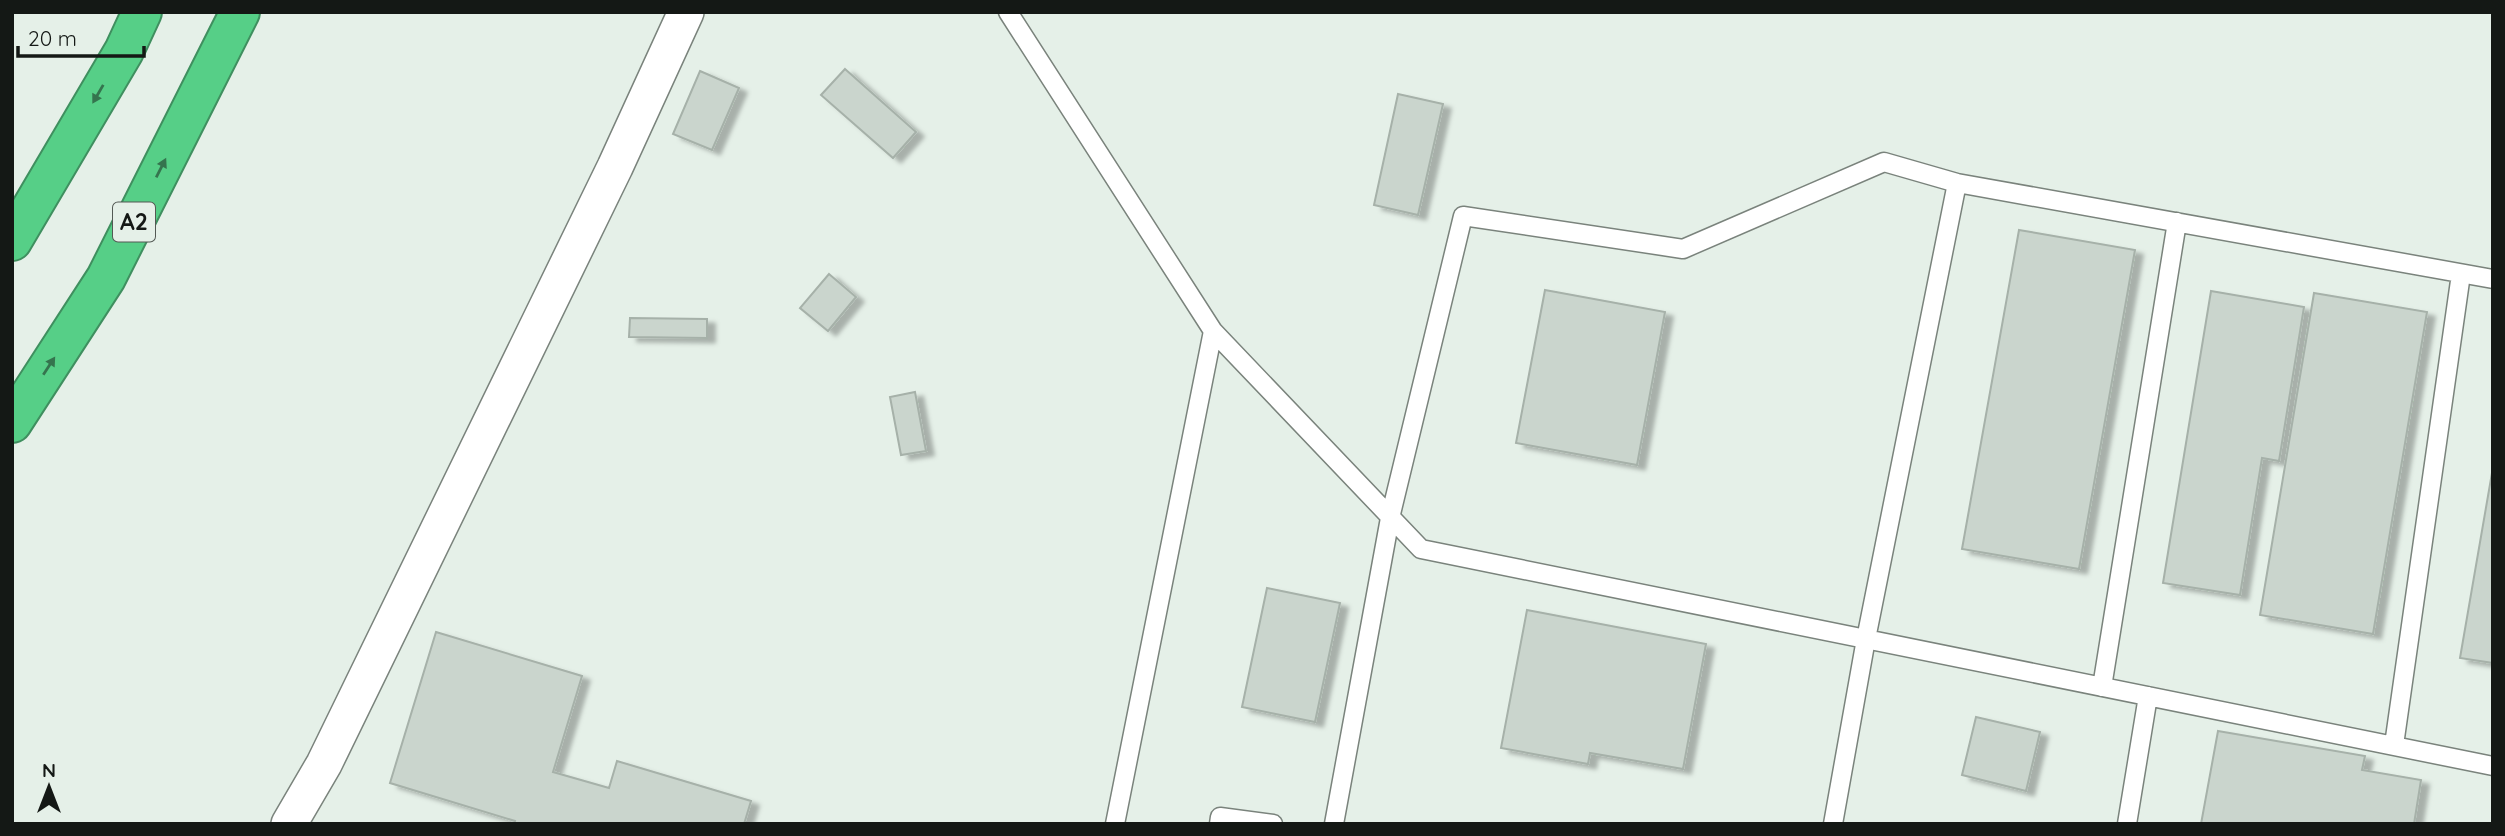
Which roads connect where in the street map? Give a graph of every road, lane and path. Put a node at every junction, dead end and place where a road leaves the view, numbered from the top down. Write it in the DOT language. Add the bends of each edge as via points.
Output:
graph roads {
  1 [pos="142,12"];
  2 [pos="240,12"];
  3 [pos="686,12"];
  4 [pos="1008,12"];
  5 [pos="1957,183"];
  6 [pos="2177,222"];
  7 [pos="12,241"];
  8 [pos="2461,274"];
  9 [pos="2493,279"];
  10 [pos="1213,331"];
  11 [pos="12,423"];
  12 [pos="1390,518"];
  13 [pos="1866,639"];
  14 [pos="2102,687"];
  15 [pos="2148,696"];
  16 [pos="2393,746"];
  17 [pos="2493,766"];
  18 [pos="289,824"];
  19 [pos="1115,824"];
  20 [pos="1219,824"];
  21 [pos="1273,824"];
  22 [pos="1334,824"];
  23 [pos="1832,824"];
  24 [pos="2127,824"];
  1 -- 7 [label="highway, one-way" via="124,51"];
  11 -- 2 [label="highway, A2, one-way" via="106,278"];
  3 -- 18 [label="street" via="336,740"];
  4 -- 10 [label="lane"];
  5 -- 6 [label="lane"];
  5 -- 12 [label="lane" via="1884,162 1683,249 1463,216"];
  5 -- 13 [label="lane"];
  6 -- 8 [label="lane"];
  6 -- 14 [label="lane"];
  8 -- 9 [label="lane"];
  8 -- 16 [label="lane"];
  10 -- 12 [label="lane"];
  10 -- 19 [label="lane"];
  12 -- 13 [label="lane" via="1421,549"];
  12 -- 22 [label="lane"];
  13 -- 14 [label="lane"];
  13 -- 23 [label="lane"];
  14 -- 15 [label="lane"];
  15 -- 16 [label="lane"];
  15 -- 24 [label="lane"];
  16 -- 17 [label="lane"];
  20 -- 21 [label="lane" via="1220,817"];
}
